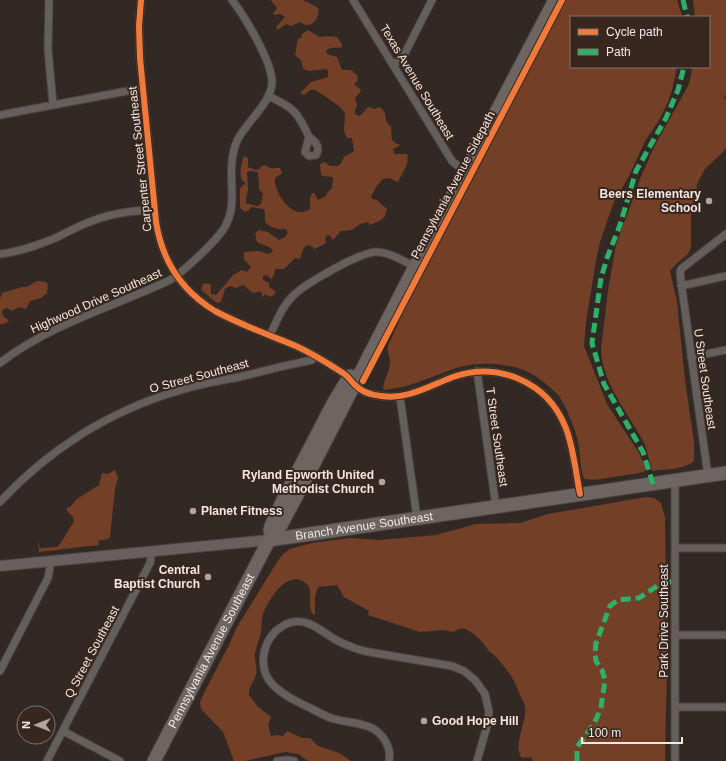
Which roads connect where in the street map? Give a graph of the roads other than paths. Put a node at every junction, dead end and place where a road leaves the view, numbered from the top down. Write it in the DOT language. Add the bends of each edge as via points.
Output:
graph roads {
  1 [pos="49,0"];
  2 [pos="141,0"];
  3 [pos="232,0"];
  4 [pos="353,0"];
  5 [pos="432,0"];
  6 [pos="545,0"];
  7 [pos="555,0"];
  8 [pos="394,65"];
  9 [pos="143,88"];
  10 [pos="268,96"];
  11 [pos="53,105"];
  12 [pos="0,116"];
  13 [pos="309,137"];
  14 [pos="462,168"];
  15 [pos="155,209"];
  16 [pos="726,234"];
  17 [pos="0,254"];
  18 [pos="412,265"];
  19 [pos="176,276"];
  20 [pos="726,276"];
  21 [pos="681,286"];
  22 [pos="270,335"];
  23 [pos="726,350"];
  24 [pos="314,357"];
  25 [pos="691,357"];
  26 [pos="0,363"];
  27 [pos="477,371"];
  28 [pos="352,382"];
  29 [pos="400,397"];
  30 [pos="726,473"];
  31 [pos="708,476"];
  32 [pos="675,480"];
  33 [pos="580,494"];
  34 [pos="0,502"];
  35 [pos="496,506"];
  36 [pos="417,518"];
  37 [pos="269,540"];
  38 [pos="675,548"];
  39 [pos="726,548"];
  40 [pos="152,552"];
  41 [pos="52,561"];
  42 [pos="0,566"];
  43 [pos="675,635"];
  44 [pos="726,635"];
  45 [pos="0,671"];
  46 [pos="675,706"];
  47 [pos="726,707"];
  48 [pos="63,731"];
  49 [pos="47,761"];
  50 [pos="120,761"];
  51 [pos="154,761"];
  52 [pos="277,761"];
  53 [pos="294,761"];
  54 [pos="389,761"];
  55 [pos="476,761"];
  56 [pos="675,761"];
  1 -- 11 [label="street" via="48,49"];
  2 -- 9 [label="street, Carpenter Street Southeast" via="140,46"];
  3 -- 10 [label="street, Highwood Drive Southeast" via="266,61 272,83"];
  4 -- 8 [label="street, Texas Avenue Southeast"];
  5 -- 8 [label="street" via="404,55"];
  6 -- 14 [label="highway, Pennsylvania Avenue Southeast"];
  7 -- 14 [label="highway, Pennsylvania Avenue Southeast"];
  8 -- 14 [label="street, Texas Avenue Southeast" via="452,161"];
  9 -- 11 [label="street"];
  9 -- 15 [label="street, Carpenter Street Southeast"];
  10 -- 13 [label="street" via="291,108"];
  10 -- 19 [label="street, Highwood Drive Southeast" via="234,148 231,168 232,203 226,224"];
  11 -- 12 [label="street"];
  14 -- 18 [label="highway, Pennsylvania Avenue Southeast"];
  15 -- 17 [label="street" via="106,216 36,246"];
  15 -- 19 [label="street, Carpenter Street Southeast" via="162,245"];
  16 -- 21 [label="street, U Street Southeast" via="681,270"];
  18 -- 22 [label="street" via="380,252 360,256 297,292 283,309"];
  18 -- 28 [label="highway, Pennsylvania Avenue Southeast"];
  19 -- 22 [label="street, Carpenter Street Southeast" via="209,308"];
  19 -- 26 [label="street, Highwood Drive Southeast" via="48,333"];
  20 -- 21 [label="street"];
  21 -- 25 [label="street, U Street Southeast"];
  22 -- 24 [label="street, Carpenter Street Southeast"];
  23 -- 25 [label="street"];
  24 -- 28 [label="street, Carpenter Street Southeast" via="345,374"];
  24 -- 34 [label="street, O Street Southeast" via="308,362 178,390 126,410 66,445"];
  25 -- 31 [label="street, U Street Southeast"];
  27 -- 29 [label="street, Carpenter Street Southeast"];
  27 -- 33 [label="street, Carpenter Street Southeast" via="499,372 517,377 550,401 566,428"];
  27 -- 35 [label="street, T Street Southeast"];
  28 -- 29 [label="street, Carpenter Street Southeast" via="359,389 375,395"];
  28 -- 37 [label="highway, Pennsylvania Avenue Southeast" via="334,402 284,498 271,526"];
  29 -- 36 [label="street"];
  30 -- 31 [label="highway, Branch Avenue Southeast"];
  31 -- 32 [label="highway, Branch Avenue Southeast"];
  32 -- 33 [label="highway, Branch Avenue Southeast"];
  32 -- 38 [label="street, Park Drive Southeast"];
  33 -- 35 [label="highway, Branch Avenue Southeast"];
  35 -- 36 [label="highway, Branch Avenue Southeast"];
  36 -- 37 [label="highway, Branch Avenue Southeast"];
  37 -- 40 [label="main road, Branch Avenue Southeast"];
  37 -- 51 [label="highway, Pennsylvania Avenue Southeast"];
  38 -- 39 [label="street"];
  38 -- 43 [label="street, Park Drive Southeast"];
  40 -- 41 [label="main road, Branch Avenue Southeast"];
  40 -- 48 [label="street, Q Street Southeast" via="150,564"];
  41 -- 42 [label="main road, Branch Avenue Southeast"];
  41 -- 45 [label="street" via="48,578"];
  43 -- 44 [label="street"];
  43 -- 46 [label="street, Park Drive Southeast"];
  46 -- 47 [label="street"];
  46 -- 56 [label="street, Park Drive Southeast"];
  48 -- 49 [label="street, Q Street Southeast"];
  48 -- 50 [label="street"];
  52 -- 53 [label="street"];
  54 -- 55 [label="street" via="382,735 372,728 332,718 292,700 273,685 267,676 263,658 266,644 275,631 291,622 307,622 338,641 361,650 452,666 468,674 484,691 489,708 487,726"];
}
